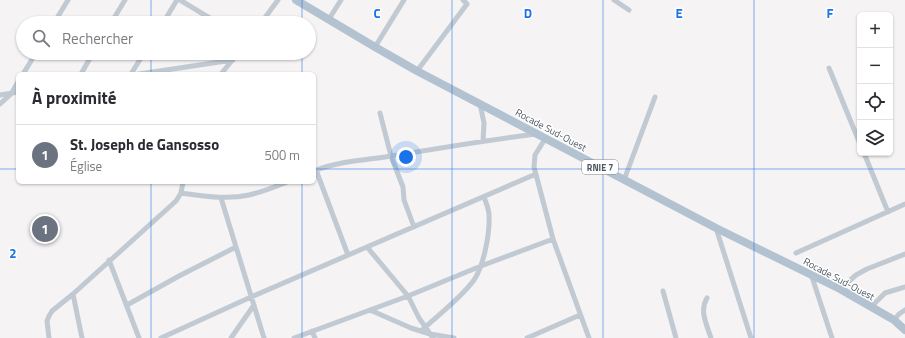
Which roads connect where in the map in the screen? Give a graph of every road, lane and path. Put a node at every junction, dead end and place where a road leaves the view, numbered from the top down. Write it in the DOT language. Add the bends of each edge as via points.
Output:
graph roads {
  1 [pos="68,0"];
  2 [pos="125,0"];
  3 [pos="178,0"];
  4 [pos="278,0"];
  5 [pos="296,0"];
  6 [pos="341,0"];
  7 [pos="404,0"];
  8 [pos="463,0"];
  9 [pos="614,0"];
  10 [pos="629,10"];
  11 [pos="58,16"];
  12 [pos="115,16"];
  13 [pos="168,16"];
  14 [pos="206,16"];
  15 [pos="266,16"];
  16 [pos="329,19"];
  17 [pos="375,47"];
  18 [pos="32,60"];
  19 [pos="89,60"];
  20 [pos="140,60"];
  21 [pos="233,60"];
  22 [pos="829,68"];
  23 [pos="417,71"];
  24 [pos="24,72"];
  25 [pos="81,72"];
  26 [pos="133,72"];
  27 [pos="152,72"];
  28 [pos="223,72"];
  29 [pos="16,85"];
  30 [pos="16,93"];
  31 [pos="11,94"];
  32 [pos="0,95"];
  33 [pos="655,97"];
  34 [pos="0,104"];
  35 [pos="480,104"];
  36 [pos="380,113"];
  37 [pos="537,134"];
  38 [pos="857,137"];
  39 [pos="545,139"];
  40 [pos="483,141"];
  41 [pos="391,156"];
  42 [pos="865,156"];
  43 [pos="316,171"];
  44 [pos="316,174"];
  45 [pos="536,174"];
  46 [pos="624,180"];
  47 [pos="183,184"];
  48 [pos="281,184"];
  49 [pos="181,193"];
  50 [pos="484,197"];
  51 [pos="221,198"];
  52 [pos="905,204"];
  53 [pos="888,212"];
  54 [pos="414,227"];
  55 [pos="716,228"];
  56 [pos="553,240"];
  57 [pos="236,247"];
  58 [pos="366,247"];
  59 [pos="796,253"];
  60 [pos="905,254"];
  61 [pos="348,255"];
  62 [pos="109,260"];
  63 [pos="481,266"];
  64 [pos="810,274"];
  65 [pos="905,287"];
  66 [pos="840,289"];
  67 [pos="663,291"];
  68 [pos="73,294"];
  69 [pos="408,296"];
  70 [pos="251,297"];
  71 [pos="707,298"];
  72 [pos="127,305"];
  73 [pos="254,306"];
  74 [pos="871,307"];
  75 [pos="370,310"];
  76 [pos="905,310"];
  77 [pos="580,315"];
  78 [pos="894,320"];
  79 [pos="425,327"];
  80 [pos="905,330"];
  81 [pos="312,331"];
  82 [pos="421,331"];
  83 [pos="431,336"];
  84 [pos="49,338"];
  85 [pos="82,338"];
  86 [pos="140,338"];
  87 [pos="161,338"];
  88 [pos="231,338"];
  89 [pos="264,338"];
  90 [pos="294,338"];
  91 [pos="315,338"];
  92 [pos="454,338"];
  93 [pos="527,338"];
  94 [pos="589,338"];
  95 [pos="676,338"];
  96 [pos="711,338"];
  97 [pos="751,338"];
  98 [pos="832,338"];
  1 -- 11 [label="street"];
  2 -- 12 [label="street"];
  3 -- 13 [label="street"];
  3 -- 14 [label="street"];
  4 -- 15 [label="street"];
  5 -- 16 [label="main road, Rocade Sud-Ouest / RNIE 7"];
  6 -- 16 [label="street"];
  7 -- 17 [label="street"];
  8 -- 23 [label="street" via="467,4"];
  9 -- 10 [label="street"];
  16 -- 17 [label="main road, Rocade Sud-Ouest / RNIE 7"];
  17 -- 23 [label="main road, Rocade Sud-Ouest / RNIE 7"];
  18 -- 24 [label="street"];
  19 -- 25 [label="street"];
  20 -- 26 [label="street"];
  21 -- 27 [label="street"];
  21 -- 28 [label="street"];
  22 -- 38 [label="street"];
  23 -- 35 [label="main road, Rocade Sud-Ouest / RNIE 7"];
  29 -- 31 [label="street"];
  30 -- 31 [label="street"];
  31 -- 32 [label="street"];
  31 -- 34 [label="street"];
  33 -- 46 [label="street"];
  35 -- 37 [label="main road, Rocade Sud-Ouest / RNIE 7"];
  35 -- 40 [label="street" via="484,123"];
  36 -- 41 [label="street"];
  37 -- 39 [label="main road, Rocade Sud-Ouest / RNIE 7"];
  37 -- 40 [label="street"];
  39 -- 45 [label="street" via="535,155"];
  39 -- 46 [label="main road, Rocade Sud-Ouest / RNIE 7"];
  40 -- 41 [label="street"];
  41 -- 43 [label="street" via="344,163"];
  41 -- 54 [label="street"];
  42 -- 53 [label="street"];
  44 -- 61 [label="street"];
  45 -- 50 [label="street"];
  45 -- 56 [label="street"];
  46 -- 55 [label="main road, Rocade Sud-Ouest / RNIE 7"];
  47 -- 49 [label="street"];
  48 -- 51 [label="street" via="248,196"];
  49 -- 51 [label="street"];
  49 -- 62 [label="street" via="176,201"];
  50 -- 54 [label="street"];
  50 -- 63 [label="street" via="489,220"];
  51 -- 57 [label="street"];
  52 -- 53 [label="street"];
  53 -- 59 [label="street"];
  54 -- 58 [label="street"];
  55 -- 64 [label="main road, Rocade Sud-Ouest / RNIE 7"];
  55 -- 97 [label="street"];
  56 -- 63 [label="street"];
  56 -- 77 [label="street"];
  57 -- 70 [label="street"];
  57 -- 72 [label="street"];
  58 -- 61 [label="street"];
  58 -- 69 [label="street"];
  60 -- 66 [label="street" via="856,275"];
  61 -- 70 [label="street"];
  62 -- 68 [label="street"];
  62 -- 72 [label="street"];
  63 -- 69 [label="street"];
  63 -- 79 [label="street" via="473,281"];
  64 -- 66 [label="main road, Rocade Sud-Ouest / RNIE 7"];
  64 -- 98 [label="street"];
  65 -- 74 [label="street" via="885,293"];
  66 -- 74 [label="main road, Rocade Sud-Ouest / RNIE 7"];
  67 -- 95 [label="street"];
  68 -- 84 [label="street" via="49,316"];
  68 -- 85 [label="street"];
  69 -- 75 [label="street"];
  69 -- 79 [label="street"];
  70 -- 73 [label="street"];
  70 -- 87 [label="street"];
  71 -- 96 [label="street" via="702,312"];
  72 -- 86 [label="street"];
  73 -- 88 [label="street"];
  73 -- 89 [label="street"];
  74 -- 78 [label="main road, Rocade Sud-Ouest / RNIE 7"];
  75 -- 81 [label="street"];
  75 -- 82 [label="street"];
  76 -- 78 [label="street"];
  77 -- 93 [label="street"];
  77 -- 94 [label="street"];
  78 -- 80 [label="main road, Rocade Sud-Ouest / RNIE 7"];
  79 -- 82 [label="street"];
  79 -- 83 [label="street"];
  81 -- 90 [label="street"];
  81 -- 91 [label="street"];
  82 -- 83 [label="street"];
  83 -- 92 [label="street"];
}
